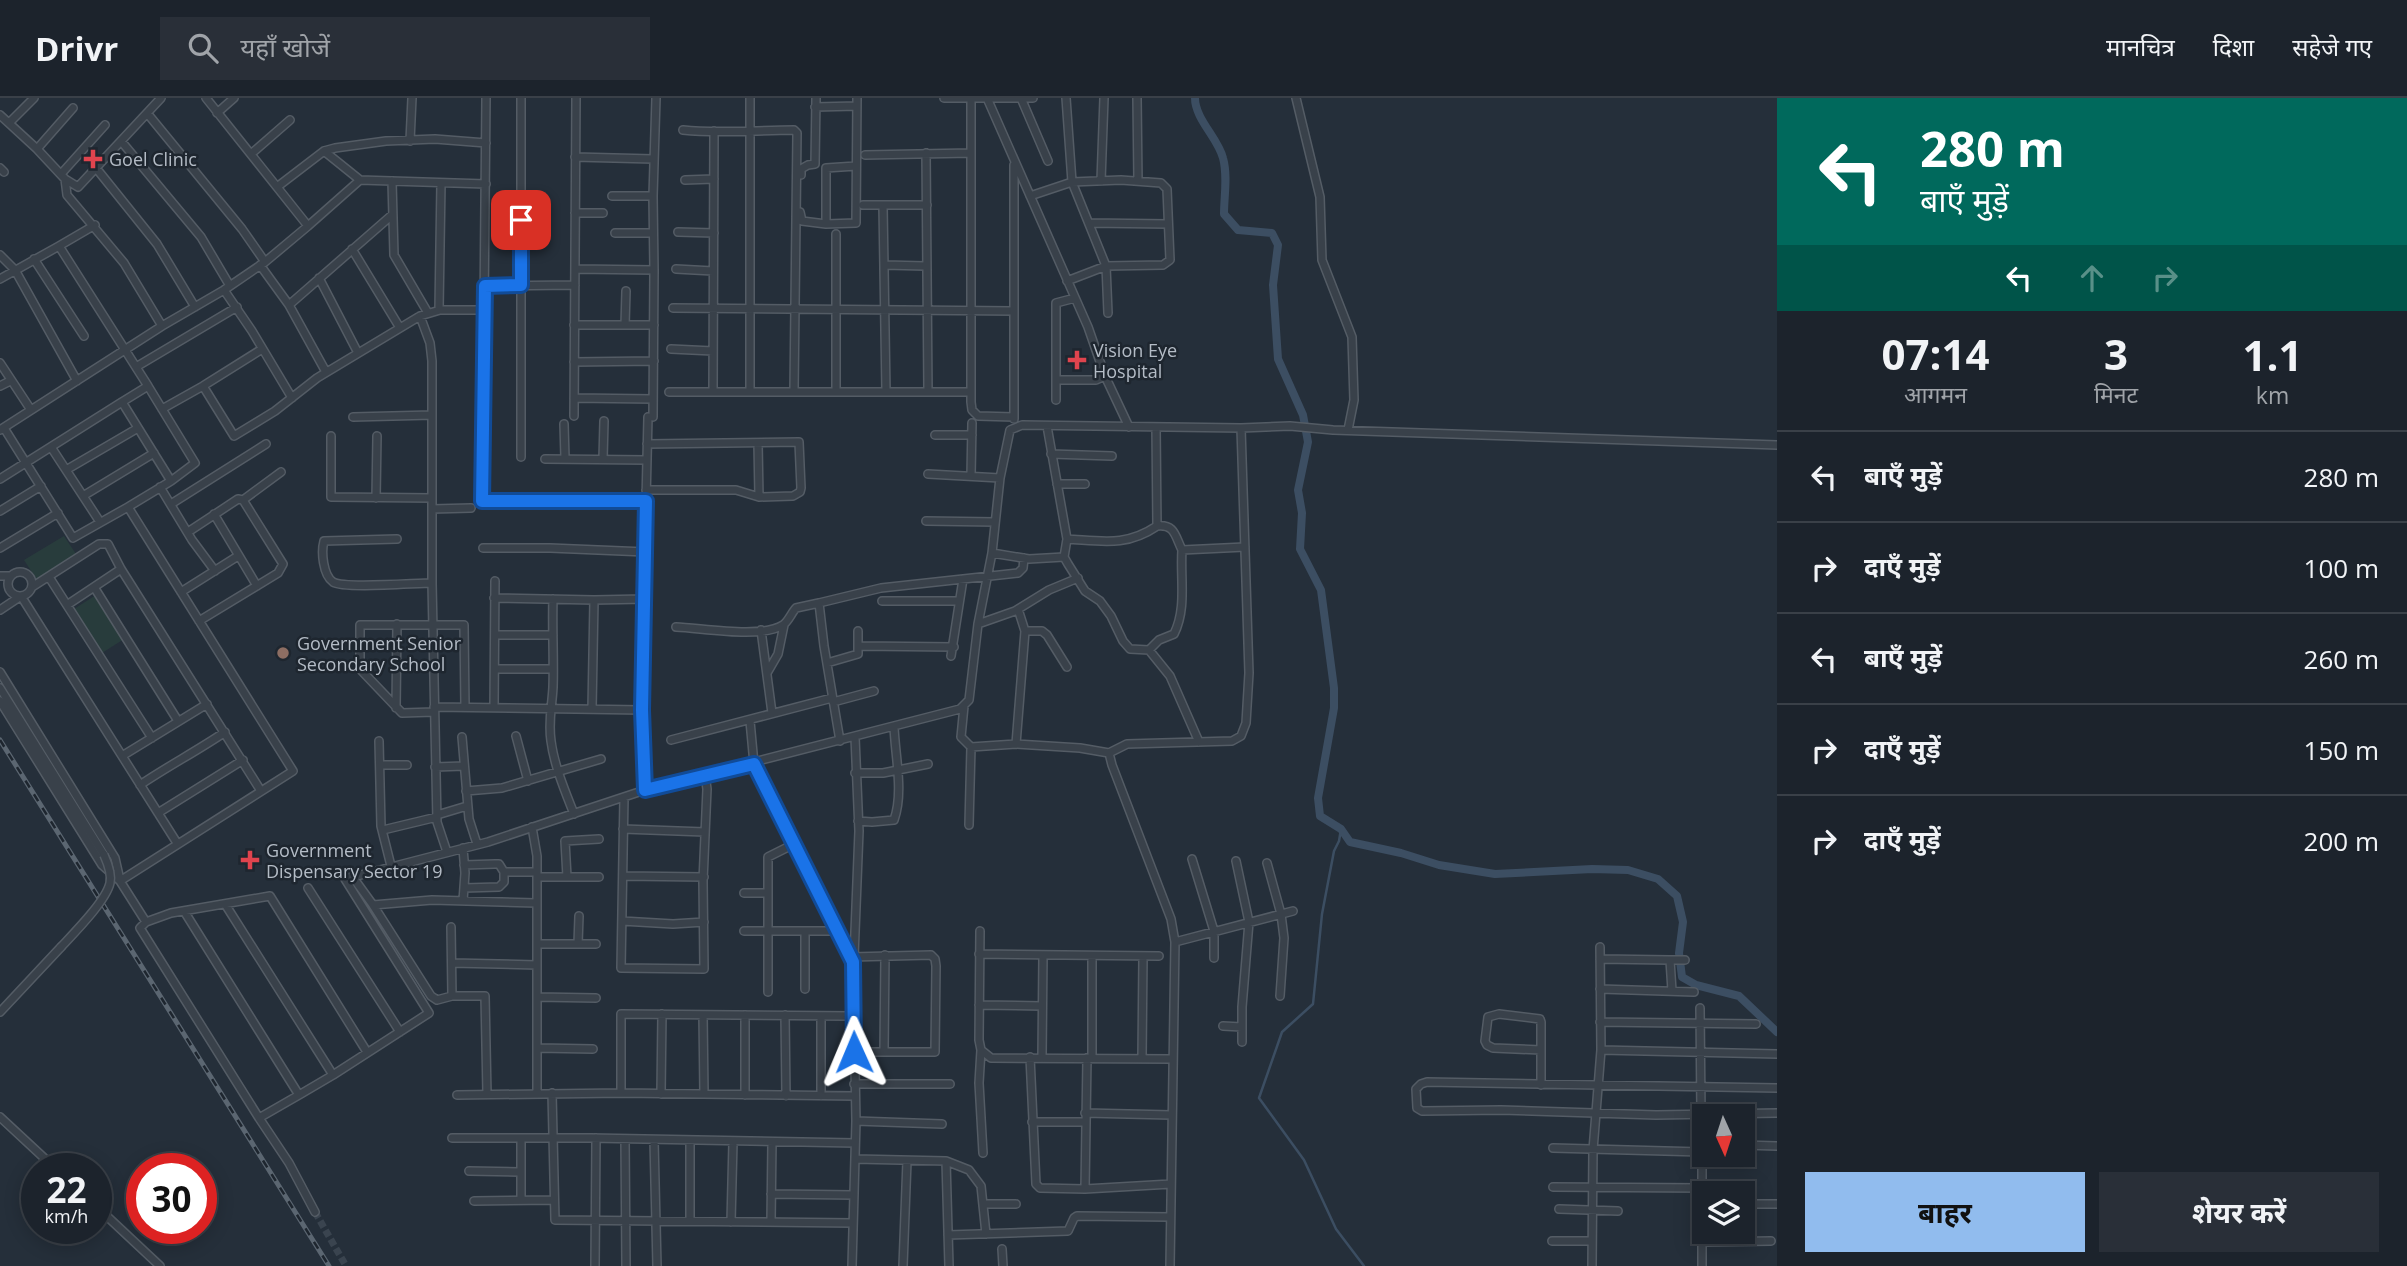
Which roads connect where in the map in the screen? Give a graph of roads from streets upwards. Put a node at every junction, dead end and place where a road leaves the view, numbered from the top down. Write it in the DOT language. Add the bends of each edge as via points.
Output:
graph roads {
  1 [pos="34,98"];
  2 [pos="161,98"];
  3 [pos="206,98"];
  4 [pos="234,98"];
  5 [pos="412,98"];
  6 [pos="486,98"];
  7 [pos="521,98"];
  8 [pos="576,98"];
  9 [pos="656,98"];
  10 [pos="750,98"];
  11 [pos="944,98"];
  12 [pos="955,98"];
  13 [pos="971,98"];
  14 [pos="987,98"];
  15 [pos="1021,98"];
  16 [pos="1033,98"];
  17 [pos="1066,98"];
  18 [pos="1104,98"];
  19 [pos="1137,98"];
  20 [pos="1296,98"];
  21 [pos="816,104"];
  22 [pos="857,104"];
  23 [pos="73,107"];
  24 [pos="147,113"];
  25 [pos="217,113"];
  26 [pos="0,115"];
  27 [pos="290,120"];
  28 [pos="9,123"];
  29 [pos="105,125"];
  30 [pos="750,129"];
  31 [pos="683,130"];
  32 [pos="714,131"];
  33 [pos="121,141"];
  34 [pos="410,142"];
  35 [pos="486,143"];
  36 [pos="37,149"];
  37 [pos="324,151"];
  38 [pos="926,153"];
  39 [pos="971,153"];
  40 [pos="251,154"];
  41 [pos="865,155"];
  42 [pos="575,157"];
  43 [pos="653,159"];
  44 [pos="1014,160"];
  45 [pos="1048,161"];
  46 [pos="815,164"];
  47 [pos="856,166"];
  48 [pos="96,168"];
  49 [pos="826,168"];
  50 [pos="63,177"];
  51 [pos="714,179"];
  52 [pos="360,180"];
  53 [pos="685,180"];
  54 [pos="392,181"];
  55 [pos="1101,181"];
  56 [pos="1138,181"];
  57 [pos="1072,182"];
  58 [pos="440,183"];
  59 [pos="486,184"];
  60 [pos="78,187"];
  61 [pos="277,187"];
  62 [pos="653,196"];
  63 [pos="1030,196"];
  64 [pos="612,197"];
  65 [pos="71,200"];
  66 [pos="863,205"];
  67 [pos="927,205"];
  68 [pos="883,206"];
  69 [pos="575,213"];
  70 [pos="603,213"];
  71 [pos="392,215"];
  72 [pos="1089,223"];
  73 [pos="826,224"];
  74 [pos="1168,224"];
  75 [pos="95,225"];
  76 [pos="308,226"];
  77 [pos="678,232"];
  78 [pos="615,233"];
  79 [pos="653,233"];
  80 [pos="713,233"];
  81 [pos="836,234"];
  82 [pos="59,246"];
  83 [pos="352,249"];
  84 [pos="0,255"];
  85 [pos="34,259"];
  86 [pos="262,263"];
  87 [pos="885,265"];
  88 [pos="925,266"];
  89 [pos="1106,266"];
  90 [pos="676,268"];
  91 [pos="575,269"];
  92 [pos="15,270"];
  93 [pos="654,270"];
  94 [pos="713,271"];
  95 [pos="319,278"];
  96 [pos="0,279"];
  97 [pos="1067,281"];
  98 [pos="521,285"];
  99 [pos="575,285"];
  100 [pos="485,286"];
  101 [pos="227,288"];
  102 [pos="626,291"];
  103 [pos="1075,298"];
  104 [pos="289,305"];
  105 [pos="195,307"];
  106 [pos="237,307"];
  107 [pos="673,308"];
  108 [pos="713,309"];
  109 [pos="750,309"];
  110 [pos="793,309"];
  111 [pos="838,309"];
  112 [pos="439,310"];
  113 [pos="484,310"];
  114 [pos="885,310"];
  115 [pos="927,310"];
  116 [pos="971,310"];
  117 [pos="1014,311"];
  118 [pos="1108,313"];
  119 [pos="424,315"];
  120 [pos="574,325"];
  121 [pos="625,325"];
  122 [pos="654,325"];
  123 [pos="162,326"];
  124 [pos="400,328"];
  125 [pos="84,335"];
  126 [pos="125,349"];
  127 [pos="262,349"];
  128 [pos="671,349"];
  129 [pos="713,351"];
  130 [pos="358,353"];
  131 [pos="654,361"];
  132 [pos="574,362"];
  133 [pos="0,363"];
  134 [pos="136,367"];
  135 [pos="326,372"];
  136 [pos="1105,376"];
  137 [pos="1056,380"];
  138 [pos="10,381"];
  139 [pos="77,381"];
  140 [pos="0,386"];
  141 [pos="148,386"];
  142 [pos="203,386"];
  143 [pos="669,392"];
  144 [pos="713,392"];
  145 [pos="750,392"];
  146 [pos="794,392"];
  147 [pos="836,392"];
  148 [pos="886,392"];
  149 [pos="928,392"];
  150 [pos="971,392"];
  151 [pos="292,398"];
  152 [pos="574,398"];
  153 [pos="653,399"];
  154 [pos="1056,400"];
  155 [pos="122,402"];
  156 [pos="162,409"];
  157 [pos="31,410"];
  158 [pos="432,415"];
  159 [pos="574,416"];
  160 [pos="1014,416"];
  161 [pos="353,417"];
  162 [pos="604,421"];
  163 [pos="972,423"];
  164 [pos="564,424"];
  165 [pos="1046,426"];
  166 [pos="1014,427"];
  167 [pos="1129,427"];
  168 [pos="1156,427"];
  169 [pos="138,428"];
  170 [pos="1241,428"];
  171 [pos="2,429"];
  172 [pos="1348,430"];
  173 [pos="934,435"];
  174 [pos="972,435"];
  175 [pos="331,436"];
  176 [pos="377,436"];
  177 [pos="758,443"];
  178 [pos="266,444"];
  179 [pos="647,444"];
  180 [pos="1777,445"];
  181 [pos="51,447"];
  182 [pos="154,453"];
  183 [pos="1051,454"];
  184 [pos="1112,456"];
  185 [pos="522,457"];
  186 [pos="565,458"];
  187 [pos="545,459"];
  188 [pos="603,459"];
  189 [pos="647,460"];
  190 [pos="26,463"];
  191 [pos="66,470"];
  192 [pos="281,472"];
  193 [pos="928,474"];
  194 [pos="971,476"];
  195 [pos="1000,478"];
  196 [pos="0,479"];
  197 [pos="171,481"];
  198 [pos="1057,484"];
  199 [pos="1085,484"];
  200 [pos="41,486"];
  201 [pos="160,487"];
  202 [pos="646,489"];
  203 [pos="83,496"];
  204 [pos="759,497"];
  205 [pos="376,498"];
  206 [pos="432,498"];
  207 [pos="243,500"];
  208 [pos="646,501"];
  209 [pos="171,504"];
  210 [pos="128,507"];
  211 [pos="471,508"];
  212 [pos="432,509"];
  213 [pos="0,511"];
  214 [pos="58,513"];
  215 [pos="214,514"];
  216 [pos="926,521"];
  217 [pos="100,522"];
  218 [pos="995,522"];
  219 [pos="1157,526"];
  220 [pos="188,532"];
  221 [pos="1067,538"];
  222 [pos="397,539"];
  223 [pos="1245,547"];
  224 [pos="0,548"];
  225 [pos="484,548"];
  226 [pos="1182,550"];
  227 [pos="646,552"];
  228 [pos="992,553"];
  229 [pos="238,556"];
  230 [pos="1064,556"];
  231 [pos="1024,558"];
  232 [pos="121,569"];
  233 [pos="215,570"];
  234 [pos="0,576"];
  235 [pos="987,576"];
  236 [pos="48,578"];
  237 [pos="1077,578"];
  238 [pos="963,579"];
  239 [pos="495,581"];
  240 [pos="6,582"];
  241 [pos="432,583"];
  242 [pos="257,586"];
  243 [pos="32,587"];
  244 [pos="94,587"];
  245 [pos="181,593"];
  246 [pos="21,596"];
  247 [pos="494,598"];
  248 [pos="553,599"];
  249 [pos="645,599"];
  250 [pos="594,600"];
  251 [pos="882,601"];
  252 [pos="959,601"];
  253 [pos="819,603"];
  254 [pos="67,606"];
  255 [pos="1018,608"];
  256 [pos="0,610"];
  257 [pos="199,621"];
  258 [pos="397,624"];
  259 [pos="978,624"];
  260 [pos="432,625"];
  261 [pos="784,625"];
  262 [pos="677,627"];
  263 [pos="761,630"];
  264 [pos="858,631"];
  265 [pos="1025,631"];
  266 [pos="495,635"];
  267 [pos="553,635"];
  268 [pos="859,646"];
  269 [pos="954,647"];
  270 [pos="1149,650"];
  271 [pos="951,656"];
  272 [pos="827,663"];
  273 [pos="1067,667"];
  274 [pos="495,669"];
  275 [pos="553,669"];
  276 [pos="0,673"];
  277 [pos="766,675"];
  278 [pos="0,688"];
  279 [pos="874,691"];
  280 [pos="832,700"];
  281 [pos="0,701"];
  282 [pos="207,704"];
  283 [pos="964,706"];
  284 [pos="465,707"];
  285 [pos="396,708"];
  286 [pos="494,708"];
  287 [pos="551,708"];
  288 [pos="592,709"];
  289 [pos="434,710"];
  290 [pos="642,710"];
  291 [pos="772,713"];
  292 [pos="178,720"];
  293 [pos="750,721"];
  294 [pos="894,726"];
  295 [pos="225,732"];
  296 [pos="516,736"];
  297 [pos="152,737"];
  298 [pos="462,737"];
  299 [pos="855,737"];
  300 [pos="671,740"];
  301 [pos="379,741"];
  302 [pos="840,741"];
  303 [pos="1199,742"];
  304 [pos="1016,744"];
  305 [pos="971,747"];
  306 [pos="1109,752"];
  307 [pos="122,756"];
  308 [pos="243,760"];
  309 [pos="601,760"];
  310 [pos="754,764"];
  311 [pos="380,765"];
  312 [pos="407,765"];
  313 [pos="928,765"];
  314 [pos="464,766"];
  315 [pos="435,767"];
  316 [pos="896,769"];
  317 [pos="560,772"];
  318 [pos="855,773"];
  319 [pos="705,775"];
  320 [pos="528,780"];
  321 [pos="140,785"];
  322 [pos="645,790"];
  323 [pos="261,791"];
  324 [pos="466,791"];
  325 [pos="624,797"];
  326 [pos="467,806"];
  327 [pos="158,813"];
  328 [pos="574,814"];
  329 [pos="437,816"];
  330 [pos="858,821"];
  331 [pos="969,825"];
  332 [pos="532,827"];
  333 [pos="623,829"];
  334 [pos="383,830"];
  335 [pos="705,832"];
  336 [pos="599,839"];
  337 [pos="177,843"];
  338 [pos="794,844"];
  339 [pos="477,845"];
  340 [pos="463,848"];
  341 [pos="447,852"];
  342 [pos="1192,859"];
  343 [pos="1236,860"];
  344 [pos="1267,863"];
  345 [pos="464,865"];
  346 [pos="391,866"];
  347 [pos="504,872"];
  348 [pos="537,875"];
  349 [pos="623,876"];
  350 [pos="348,877"];
  351 [pos="567,877"];
  352 [pos="599,877"];
  353 [pos="704,877"];
  354 [pos="120,881"];
  355 [pos="308,888"];
  356 [pos="464,888"];
  357 [pos="744,892"];
  358 [pos="767,893"];
  359 [pos="463,901"];
  360 [pos="536,903"];
  361 [pos="225,904"];
  362 [pos="373,905"];
  363 [pos="184,911"];
  364 [pos="1293,911"];
  365 [pos="1282,914"];
  366 [pos="579,916"];
  367 [pos="146,922"];
  368 [pos="622,922"];
  369 [pos="704,922"];
  370 [pos="1250,922"];
  371 [pos="452,927"];
  372 [pos="744,931"];
  373 [pos="767,931"];
  374 [pos="805,931"];
  375 [pos="980,931"];
  376 [pos="1214,931"];
  377 [pos="838,932"];
  378 [pos="1175,942"];
  379 [pos="537,944"];
  380 [pos="578,944"];
  381 [pos="596,944"];
  382 [pos="1600,947"];
  383 [pos="979,954"];
  384 [pos="885,955"];
  385 [pos="1043,955"];
  386 [pos="1091,956"];
  387 [pos="1159,956"];
  388 [pos="853,957"];
  389 [pos="1143,957"];
  390 [pos="1214,958"];
  391 [pos="1600,959"];
  392 [pos="1672,960"];
  393 [pos="1685,960"];
  394 [pos="452,963"];
  395 [pos="537,965"];
  396 [pos="805,989"];
  397 [pos="1600,989"];
  398 [pos="1672,990"];
  399 [pos="768,992"];
  400 [pos="1694,992"];
  401 [pos="452,996"];
  402 [pos="1280,996"];
  403 [pos="537,997"];
  404 [pos="596,998"];
  405 [pos="979,1005"];
  406 [pos="1042,1006"];
  407 [pos="1700,1008"];
  408 [pos="0,1012"];
  409 [pos="662,1014"];
  410 [pos="703,1015"];
  411 [pos="745,1015"];
  412 [pos="785,1016"];
  413 [pos="821,1016"];
  414 [pos="853,1016"];
  415 [pos="1600,1021"];
  416 [pos="1700,1023"];
  417 [pos="1756,1024"];
  418 [pos="1223,1026"];
  419 [pos="1242,1027"];
  420 [pos="400,1032"];
  421 [pos="1242,1042"];
  422 [pos="538,1048"];
  423 [pos="593,1049"];
  424 [pos="981,1050"];
  425 [pos="1541,1050"];
  426 [pos="1601,1050"];
  427 [pos="367,1052"];
  428 [pos="854,1052"];
  429 [pos="884,1052"];
  430 [pos="1701,1054"];
  431 [pos="1777,1054"];
  432 [pos="1030,1057"];
  433 [pos="1042,1057"];
  434 [pos="1089,1058"];
  435 [pos="1142,1058"];
  436 [pos="1172,1059"];
  437 [pos="333,1075"];
  438 [pos="854,1084"];
  439 [pos="950,1084"];
  440 [pos="1541,1085"];
  441 [pos="1597,1086"];
  442 [pos="1701,1088"];
  443 [pos="1777,1088"];
  444 [pos="537,1093"];
  445 [pos="552,1093"];
  446 [pos="621,1093"];
  447 [pos="457,1094"];
  448 [pos="487,1094"];
  449 [pos="661,1094"];
  450 [pos="704,1094"];
  451 [pos="299,1095"];
  452 [pos="745,1095"];
  453 [pos="786,1096"];
  454 [pos="821,1096"];
  455 [pos="855,1096"];
  456 [pos="1701,1104"];
  457 [pos="1085,1113"];
  458 [pos="1692,1113"];
  459 [pos="1755,1113"];
  460 [pos="1777,1113"];
  461 [pos="1171,1115"];
  462 [pos="1597,1115"];
  463 [pos="0,1117"];
  464 [pos="259,1118"];
  465 [pos="856,1121"];
  466 [pos="1032,1122"];
  467 [pos="1085,1122"];
  468 [pos="942,1124"];
  469 [pos="452,1138"];
  470 [pos="521,1138"];
  471 [pos="553,1138"];
  472 [pos="596,1138"];
  473 [pos="625,1139"];
  474 [pos="654,1140"];
  475 [pos="690,1140"];
  476 [pos="733,1142"];
  477 [pos="772,1142"];
  478 [pos="855,1143"];
  479 [pos="1755,1145"];
  480 [pos="1777,1146"];
  481 [pos="1692,1147"];
  482 [pos="1553,1148"];
  483 [pos="1593,1150"];
  484 [pos="39,1153"];
  485 [pos="983,1153"];
  486 [pos="855,1159"];
  487 [pos="907,1161"];
  488 [pos="946,1161"];
  489 [pos="469,1171"];
  490 [pos="519,1172"];
  491 [pos="1171,1184"];
  492 [pos="1553,1187"];
  493 [pos="1692,1188"];
  494 [pos="1085,1189"];
  495 [pos="1593,1189"];
  496 [pos="771,1194"];
  497 [pos="854,1195"];
  498 [pos="521,1200"];
  499 [pos="554,1200"];
  500 [pos="474,1201"];
  501 [pos="1777,1203"];
  502 [pos="983,1204"];
  503 [pos="1016,1204"];
  504 [pos="1755,1204"];
  505 [pos="1559,1209"];
  506 [pos="1593,1210"];
  507 [pos="1618,1211"];
  508 [pos="315,1212"];
  509 [pos="1170,1217"];
  510 [pos="112,1221"];
  511 [pos="597,1221"];
  512 [pos="625,1221"];
  513 [pos="655,1221"];
  514 [pos="690,1221"];
  515 [pos="731,1222"];
  516 [pos="771,1222"];
  517 [pos="853,1223"];
  518 [pos="948,1234"];
  519 [pos="986,1234"];
  520 [pos="1552,1241"];
  521 [pos="1592,1241"];
  522 [pos="1755,1241"];
  523 [pos="1771,1241"];
  524 [pos="1702,1244"];
  525 [pos="1002,1250"];
  526 [pos="158,1265"];
  527 [pos="596,1266"];
  528 [pos="626,1266"];
  529 [pos="657,1266"];
  530 [pos="852,1266"];
  531 [pos="903,1266"];
  532 [pos="949,1266"];
  533 [pos="1003,1266"];
  534 [pos="1170,1266"];
  535 [pos="1592,1266"];
  536 [pos="1702,1266"];
  1 -- 28 [label="street"];
  2 -- 24 [label="street"];
  3 -- 25 [label="street"];
  4 -- 25 [label="street"];
  5 -- 34 [label="street"];
  6 -- 35 [label="street"];
  7 -- 98 [label="street"];
  8 -- 42 [label="street"];
  9 -- 43 [label="street"];
  10 -- 30 [label="street"];
  11 -- 12 [label="street"];
  12 -- 13 [label="street"];
  13 -- 14 [label="street"];
  13 -- 39 [label="street"];
  14 -- 15 [label="street"];
  14 -- 44 [label="street"];
  15 -- 16 [label="street"];
  15 -- 45 [label="street"];
  17 -- 57 [label="street"];
  18 -- 55 [label="street"];
  19 -- 56 [label="street"];
  20 -- 172 [label="street" via="1320,197 1322,260 1352,337 1354,400"];
  21 -- 22 [label="street"];
  21 -- 46 [label="street"];
  22 -- 47 [label="street"];
  23 -- 36 [label="street"];
  24 -- 33 [label="street"];
  24 -- 86 [label="street" via="242,229"];
  25 -- 40 [label="street"];
  26 -- 28 [label="street"];
  27 -- 40 [label="street"];
  28 -- 36 [label="street"];
  29 -- 50 [label="street"];
  30 -- 32 [label="street"];
  30 -- 109 [label="street"];
  30 -- 110 [label="street" via="797,133"];
  31 -- 32 [label="street"];
  32 -- 51 [label="street"];
  33 -- 48 [label="street"];
  33 -- 101 [label="street" via="201,237"];
  34 -- 35 [label="street"];
  34 -- 37 [label="street"];
  35 -- 59 [label="street"];
  36 -- 50 [label="street"];
  37 -- 52 [label="street"];
  37 -- 61 [label="street"];
  38 -- 39 [label="street"];
  38 -- 41 [label="street"];
  38 -- 67 [label="street"];
  39 -- 116 [label="street"];
  40 -- 61 [label="street"];
  42 -- 43 [label="street"];
  42 -- 69 [label="street"];
  43 -- 62 [label="street"];
  44 -- 63 [label="street"];
  44 -- 117 [label="street"];
  46 -- 49 [label="street"];
  46 -- 73 [label="street" via="801,169 800,214 802,221"];
  47 -- 49 [label="street"];
  47 -- 73 [label="street" via="856,223"];
  48 -- 60 [label="street"];
  48 -- 105 [label="street" via="157,244"];
  49 -- 73 [label="street"];
  50 -- 60 [label="street"];
  50 -- 65 [label="street"];
  51 -- 53 [label="street"];
  51 -- 80 [label="street"];
  52 -- 54 [label="street"];
  52 -- 76 [label="street"];
  54 -- 58 [label="street"];
  54 -- 71 [label="street"];
  55 -- 56 [label="street"];
  55 -- 57 [label="street"];
  56 -- 74 [label="street" via="1165,185"];
  57 -- 63 [label="street"];
  57 -- 72 [label="street"];
  58 -- 59 [label="street"];
  58 -- 112 [label="street"];
  59 -- 100 [label="street"];
  60 -- 65 [label="street"];
  61 -- 76 [label="street"];
  62 -- 64 [label="street"];
  62 -- 79 [label="street"];
  63 -- 97 [label="street"];
  65 -- 75 [label="street"];
  66 -- 68 [label="street"];
  67 -- 68 [label="street"];
  67 -- 88 [label="street"];
  68 -- 87 [label="street"];
  69 -- 70 [label="street"];
  69 -- 91 [label="street"];
  71 -- 83 [label="street"];
  71 -- 119 [label="street" via="394,255"];
  72 -- 74 [label="street"];
  72 -- 89 [label="street"];
  74 -- 89 [label="street" via="1167,263"];
  75 -- 82 [label="street"];
  75 -- 123 [label="street"];
  76 -- 86 [label="street"];
  77 -- 80 [label="street"];
  78 -- 79 [label="street"];
  79 -- 93 [label="street"];
  80 -- 94 [label="street"];
  81 -- 111 [label="street"];
  82 -- 85 [label="street"];
  82 -- 126 [label="street"];
  83 -- 95 [label="street"];
  83 -- 124 [label="street"];
  84 -- 92 [label="street"];
  85 -- 92 [label="street"];
  85 -- 125 [label="street"];
  86 -- 101 [label="street"];
  86 -- 104 [label="street"];
  87 -- 88 [label="street"];
  87 -- 114 [label="street"];
  88 -- 115 [label="street"];
  89 -- 97 [label="street"];
  89 -- 118 [label="street"];
  90 -- 94 [label="street"];
  91 -- 93 [label="street"];
  91 -- 99 [label="street"];
  92 -- 96 [label="street"];
  92 -- 139 [label="street"];
  93 -- 122 [label="street"];
  94 -- 108 [label="street"];
  95 -- 104 [label="street"];
  95 -- 130 [label="street"];
  97 -- 103 [label="street"];
  98 -- 99 [label="street"];
  98 -- 100 [label="street"];
  98 -- 185 [label="street"];
  99 -- 120 [label="street"];
  100 -- 113 [label="street"];
  101 -- 105 [label="street"];
  101 -- 106 [label="street"];
  102 -- 121 [label="street"];
  103 -- 136 [label="street"];
  103 -- 137 [label="street" via="1056,303"];
  104 -- 135 [label="street"];
  105 -- 123 [label="street"];
  106 -- 127 [label="street"];
  106 -- 134 [label="street"];
  107 -- 108 [label="street"];
  108 -- 109 [label="street"];
  108 -- 129 [label="street"];
  109 -- 110 [label="street"];
  109 -- 145 [label="street"];
  110 -- 111 [label="street"];
  110 -- 146 [label="street"];
  111 -- 114 [label="street"];
  111 -- 147 [label="street"];
  112 -- 113 [label="street"];
  112 -- 119 [label="street"];
  113 -- 208 [label="street" via="482,501"];
  114 -- 115 [label="street"];
  114 -- 148 [label="street"];
  115 -- 116 [label="street"];
  115 -- 149 [label="street"];
  116 -- 117 [label="street"];
  116 -- 150 [label="street"];
  117 -- 160 [label="street"];
  119 -- 124 [label="street"];
  119 -- 158 [label="street" via="430,343"];
  120 -- 121 [label="street"];
  120 -- 132 [label="street"];
  121 -- 122 [label="street"];
  122 -- 131 [label="street"];
  123 -- 126 [label="street"];
  124 -- 130 [label="street"];
  126 -- 134 [label="street"];
  126 -- 139 [label="street"];
  127 -- 142 [label="street"];
  127 -- 151 [label="street"];
  128 -- 129 [label="street"];
  129 -- 144 [label="street"];
  130 -- 135 [label="street"];
  131 -- 132 [label="street"];
  131 -- 153 [label="street"];
  132 -- 152 [label="street"];
  133 -- 138 [label="street"];
  134 -- 141 [label="street"];
  135 -- 151 [label="street"];
  136 -- 137 [label="street"];
  136 -- 167 [label="street"];
  137 -- 154 [label="street"];
  138 -- 140 [label="street"];
  138 -- 157 [label="street"];
  139 -- 157 [label="street"];
  141 -- 155 [label="street"];
  141 -- 156 [label="street"];
  142 -- 151 [label="street" via="234,436"];
  142 -- 156 [label="street"];
  143 -- 144 [label="street"];
  144 -- 145 [label="street"];
  145 -- 146 [label="street"];
  146 -- 147 [label="street"];
  147 -- 148 [label="street"];
  148 -- 149 [label="street"];
  149 -- 150 [label="street"];
  150 -- 160 [label="street" via="972,410 978,416"];
  152 -- 153 [label="street"];
  152 -- 159 [label="street"];
  153 -- 179 [label="street"];
  155 -- 169 [label="street"];
  155 -- 181 [label="street"];
  156 -- 197 [label="street" via="195,463"];
  157 -- 171 [label="street"];
  158 -- 161 [label="street"];
  158 -- 206 [label="street"];
  160 -- 166 [label="street"];
  162 -- 188 [label="street"];
  163 -- 174 [label="street"];
  164 -- 186 [label="street"];
  165 -- 166 [label="street"];
  165 -- 167 [label="street"];
  165 -- 183 [label="street"];
  166 -- 195 [label="street"];
  167 -- 168 [label="street"];
  168 -- 170 [label="street"];
  168 -- 219 [label="street"];
  169 -- 182 [label="street"];
  169 -- 191 [label="street"];
  170 -- 172 [label="street"];
  170 -- 223 [label="street"];
  171 -- 190 [label="street"];
  172 -- 180 [label="street"];
  173 -- 174 [label="street"];
  174 -- 194 [label="street"];
  175 -- 205 [label="street" via="331,497"];
  176 -- 205 [label="street"];
  177 -- 179 [label="street"];
  177 -- 204 [label="street"];
  177 -- 204 [label="street" via="801,444 800,492"];
  178 -- 209 [label="street"];
  179 -- 189 [label="street"];
  181 -- 190 [label="street"];
  181 -- 191 [label="street"];
  182 -- 197 [label="street"];
  182 -- 203 [label="street"];
  183 -- 184 [label="street"];
  183 -- 198 [label="street"];
  186 -- 187 [label="street"];
  186 -- 188 [label="street"];
  188 -- 189 [label="street"];
  189 -- 202 [label="street"];
  190 -- 196 [label="street"];
  190 -- 200 [label="street"];
  191 -- 203 [label="street"];
  192 -- 207 [label="street"];
  193 -- 194 [label="street"];
  194 -- 195 [label="street"];
  195 -- 218 [label="street"];
  197 -- 201 [label="street"];
  198 -- 199 [label="street"];
  198 -- 221 [label="street"];
  200 -- 213 [label="street"];
  200 -- 214 [label="street"];
  201 -- 209 [label="street"];
  201 -- 210 [label="street"];
  202 -- 204 [label="street" via="736,490"];
  202 -- 208 [label="street"];
  203 -- 217 [label="street"];
  205 -- 206 [label="street"];
  206 -- 212 [label="street"];
  207 -- 215 [label="street"];
  207 -- 242 [label="street" via="283,564 278,573"];
  208 -- 227 [label="street"];
  209 -- 220 [label="street"];
  210 -- 217 [label="street"];
  210 -- 245 [label="street"];
  211 -- 212 [label="street"];
  212 -- 241 [label="street"];
  214 -- 217 [label="street" via="73,538"];
  214 -- 224 [label="street"];
  215 -- 220 [label="street"];
  215 -- 229 [label="street"];
  216 -- 218 [label="street"];
  218 -- 228 [label="street"];
  219 -- 221 [label="street" via="1126,541"];
  219 -- 226 [label="street" via="1171,528"];
  220 -- 233 [label="street"];
  221 -- 230 [label="street"];
  222 -- 241 [label="street" via="324,541 323,558 330,580 342,585"];
  223 -- 226 [label="street"];
  223 -- 303 [label="street" via="1246,723 1241,736 1232,741"];
  225 -- 227 [label="street"];
  226 -- 270 [label="street" via="1178,625 1174,634"];
  227 -- 249 [label="street"];
  228 -- 231 [label="street"];
  228 -- 235 [label="street"];
  229 -- 233 [label="street"];
  229 -- 242 [label="street"];
  230 -- 231 [label="street"];
  230 -- 237 [label="street"];
  231 -- 235 [label="street" via="1018,573"];
  232 -- 236 [label="street" via="104,543"];
  232 -- 244 [label="street"];
  232 -- 282 [label="street"];
  233 -- 245 [label="street"];
  234 -- 240 [label="street"];
  235 -- 238 [label="street"];
  235 -- 259 [label="street"];
  236 -- 243 [label="street"];
  236 -- 254 [label="street"];
  237 -- 255 [label="street"];
  237 -- 270 [label="street" via="1085,591 1100,601 1130,649"];
  238 -- 252 [label="street"];
  238 -- 253 [label="street" via="881,588"];
  239 -- 247 [label="street"];
  240 -- 243 [label="street" via="18,572 26,573"];
  240 -- 246 [label="street" via="10,591"];
  241 -- 260 [label="street"];
  242 -- 257 [label="street"];
  243 -- 246 [label="street"];
  244 -- 254 [label="street"];
  244 -- 292 [label="street"];
  245 -- 257 [label="street"];
  246 -- 256 [label="street"];
  246 -- 307 [label="street"];
  247 -- 248 [label="street"];
  247 -- 266 [label="street"];
  248 -- 250 [label="street"];
  248 -- 267 [label="street"];
  249 -- 250 [label="street"];
  249 -- 290 [label="street"];
  250 -- 288 [label="street"];
  251 -- 252 [label="street"];
  252 -- 269 [label="street"];
  253 -- 261 [label="street" via="796,608"];
  253 -- 272 [label="street"];
  254 -- 297 [label="street"];
  255 -- 259 [label="street"];
  255 -- 265 [label="street"];
  257 -- 323 [label="street" via="293,771"];
  258 -- 260 [label="street"];
  258 -- 285 [label="street"];
  258 -- 285 [label="street" via="360,625 360,669"];
  259 -- 283 [label="street" via="969,700"];
  260 -- 284 [label="street" via="464,625"];
  260 -- 289 [label="street"];
  261 -- 263 [label="street"];
  261 -- 277 [label="street" via="778,654"];
  262 -- 263 [label="street"];
  263 -- 277 [label="street"];
  264 -- 268 [label="street"];
  265 -- 273 [label="street" via="1047,635"];
  265 -- 304 [label="street"];
  266 -- 267 [label="street"];
  266 -- 274 [label="street"];
  267 -- 275 [label="street"];
  268 -- 269 [label="street"];
  268 -- 272 [label="street" via="856,657"];
  269 -- 271 [label="street"];
  270 -- 303 [label="street" via="1170,676"];
  272 -- 280 [label="street"];
  274 -- 275 [label="street"];
  274 -- 286 [label="street"];
  275 -- 287 [label="street"];
  276 -- 354 [label="street" via="115,858"];
  277 -- 291 [label="street"];
  278 -- 408 [label="street, bridge" via="104,855 111,882 61,947"];
  279 -- 280 [label="street"];
  280 -- 291 [label="street"];
  280 -- 302 [label="street"];
  281 -- 354 [label="street" via="102,864"];
  282 -- 292 [label="street"];
  282 -- 295 [label="street"];
  283 -- 294 [label="street"];
  283 -- 305 [label="street" via="961,737"];
  284 -- 286 [label="street"];
  284 -- 289 [label="street"];
  285 -- 289 [label="street" via="401,713"];
  286 -- 287 [label="street"];
  287 -- 288 [label="street"];
  287 -- 317 [label="street" via="551,744"];
  288 -- 290 [label="street"];
  289 -- 315 [label="street"];
  290 -- 322 [label="street"];
  291 -- 293 [label="street"];
  292 -- 297 [label="street"];
  293 -- 300 [label="street"];
  293 -- 310 [label="street"];
  294 -- 299 [label="street"];
  294 -- 316 [label="street"];
  295 -- 308 [label="street"];
  295 -- 321 [label="street"];
  296 -- 320 [label="street"];
  297 -- 307 [label="street"];
  298 -- 314 [label="street"];
  299 -- 302 [label="street"];
  299 -- 318 [label="street"];
  301 -- 311 [label="street"];
  302 -- 310 [label="street"];
  303 -- 306 [label="street" via="1128,744"];
  304 -- 305 [label="street"];
  304 -- 306 [label="street"];
  305 -- 331 [label="street"];
  306 -- 378 [label="street" via="1171,919"];
  307 -- 321 [label="street"];
  308 -- 323 [label="street"];
  308 -- 327 [label="street"];
  309 -- 317 [label="street"];
  310 -- 319 [label="street"];
  310 -- 338 [label="street"];
  311 -- 312 [label="street"];
  311 -- 334 [label="street"];
  313 -- 316 [label="street"];
  314 -- 315 [label="street"];
  314 -- 324 [label="street"];
  315 -- 329 [label="street"];
  316 -- 318 [label="street"];
  316 -- 330 [label="street" via="894,820"];
  317 -- 320 [label="street"];
  317 -- 328 [label="street"];
  318 -- 330 [label="street"];
  319 -- 322 [label="street"];
  319 -- 335 [label="street"];
  320 -- 324 [label="street"];
  321 -- 327 [label="street"];
  322 -- 325 [label="street"];
  323 -- 337 [label="street"];
  324 -- 326 [label="street"];
  325 -- 328 [label="street"];
  325 -- 333 [label="street"];
  326 -- 329 [label="street"];
  326 -- 339 [label="street"];
  327 -- 337 [label="street"];
  328 -- 332 [label="street"];
  329 -- 334 [label="street"];
  329 -- 341 [label="street"];
  330 -- 388 [label="street"];
  332 -- 339 [label="street"];
  332 -- 348 [label="street"];
  333 -- 335 [label="street"];
  333 -- 349 [label="street"];
  334 -- 346 [label="street"];
  335 -- 353 [label="street"];
  336 -- 351 [label="street" via="565,841"];
  337 -- 354 [label="street"];
  338 -- 358 [label="street" via="768,857"];
  338 -- 377 [label="street"];
  339 -- 340 [label="street"];
  340 -- 341 [label="street"];
  340 -- 345 [label="street"];
  341 -- 346 [label="street"];
  342 -- 376 [label="street"];
  343 -- 370 [label="street"];
  344 -- 365 [label="street"];
  345 -- 347 [label="street" via="499,864"];
  345 -- 356 [label="street"];
  346 -- 350 [label="street"];
  347 -- 348 [label="street"];
  347 -- 356 [label="street" via="499,887"];
  348 -- 351 [label="street"];
  348 -- 360 [label="street"];
  349 -- 353 [label="street"];
  349 -- 368 [label="street"];
  350 -- 362 [label="street"];
  350 -- 420 [label="street" via="429,1013"];
  351 -- 352 [label="street"];
  353 -- 369 [label="street"];
  354 -- 367 [label="street"];
  355 -- 420 [label="street"];
  356 -- 359 [label="street"];
  357 -- 358 [label="street"];
  358 -- 373 [label="street"];
  359 -- 360 [label="street"];
  359 -- 362 [label="street"];
  360 -- 379 [label="street"];
  361 -- 363 [label="street"];
  361 -- 427 [label="street" via="270,896"];
  361 -- 437 [label="street"];
  362 -- 401 [label="street" via="431,996 437,1000"];
  363 -- 367 [label="street"];
  363 -- 451 [label="street"];
  364 -- 365 [label="street"];
  365 -- 370 [label="street"];
  365 -- 402 [label="street"];
  366 -- 380 [label="street"];
  367 -- 464 [label="street" via="140,928"];
  368 -- 369 [label="street"];
  368 -- 369 [label="street" via="621,968 704,969"];
  370 -- 376 [label="street"];
  370 -- 419 [label="street"];
  371 -- 394 [label="street"];
  372 -- 373 [label="street"];
  373 -- 374 [label="street"];
  373 -- 399 [label="street"];
  374 -- 377 [label="street"];
  374 -- 396 [label="street"];
  375 -- 383 [label="street"];
  376 -- 378 [label="street"];
  376 -- 390 [label="street"];
  377 -- 388 [label="street"];
  378 -- 436 [label="street"];
  379 -- 380 [label="street"];
  379 -- 395 [label="street"];
  380 -- 381 [label="street"];
  382 -- 391 [label="street"];
  383 -- 385 [label="street"];
  383 -- 405 [label="street"];
  384 -- 388 [label="street"];
  384 -- 429 [label="street"];
  384 -- 429 [label="street" via="931,955 936,966 935,1052"];
  385 -- 386 [label="street"];
  385 -- 406 [label="street"];
  386 -- 389 [label="street"];
  386 -- 434 [label="street"];
  387 -- 389 [label="street"];
  388 -- 414 [label="street"];
  389 -- 435 [label="street"];
  391 -- 392 [label="street"];
  391 -- 397 [label="street"];
  392 -- 393 [label="street"];
  392 -- 398 [label="street"];
  394 -- 395 [label="street"];
  394 -- 401 [label="street"];
  395 -- 403 [label="street"];
  397 -- 398 [label="street"];
  397 -- 415 [label="street"];
  398 -- 400 [label="street"];
  401 -- 448 [label="street" via="485,996"];
  403 -- 404 [label="street"];
  403 -- 422 [label="street"];
  405 -- 406 [label="street"];
  405 -- 424 [label="street"];
  406 -- 433 [label="street"];
  407 -- 416 [label="street"];
  409 -- 410 [label="street"];
  409 -- 446 [label="street" via="621,1014"];
  409 -- 449 [label="street"];
  410 -- 411 [label="street"];
  410 -- 450 [label="street"];
  411 -- 412 [label="street"];
  411 -- 452 [label="street"];
  412 -- 413 [label="street"];
  412 -- 453 [label="street"];
  413 -- 414 [label="street"];
  413 -- 454 [label="street"];
  414 -- 428 [label="street"];
  415 -- 416 [label="street"];
  415 -- 426 [label="street"];
  416 -- 417 [label="street"];
  416 -- 430 [label="street"];
  418 -- 419 [label="street"];
  419 -- 421 [label="street"];
  420 -- 427 [label="street"];
  422 -- 423 [label="street"];
  422 -- 444 [label="street"];
  424 -- 432 [label="street" via="999,1060"];
  424 -- 485 [label="street"];
  425 -- 425 [label="street" via="1538,1017 1492,1014 1486,1020 1487,1045"];
  425 -- 440 [label="street"];
  426 -- 430 [label="street"];
  426 -- 441 [label="street"];
  427 -- 437 [label="street"];
  428 -- 429 [label="street"];
  428 -- 438 [label="street"];
  430 -- 431 [label="street"];
  430 -- 442 [label="street"];
  432 -- 433 [label="street"];
  432 -- 466 [label="street"];
  433 -- 434 [label="street"];
  434 -- 435 [label="street"];
  434 -- 457 [label="street"];
  435 -- 436 [label="street"];
  436 -- 461 [label="street"];
  437 -- 451 [label="street"];
  438 -- 439 [label="street"];
  438 -- 455 [label="street"];
  440 -- 441 [label="street"];
  440 -- 462 [label="street" via="1427,1082 1416,1089 1417,1108"];
  441 -- 442 [label="street"];
  441 -- 462 [label="street"];
  442 -- 443 [label="street"];
  442 -- 456 [label="street"];
  444 -- 445 [label="street"];
  444 -- 448 [label="street"];
  445 -- 446 [label="street"];
  445 -- 471 [label="street"];
  446 -- 449 [label="street"];
  447 -- 448 [label="street"];
  449 -- 450 [label="street"];
  450 -- 452 [label="street"];
  451 -- 464 [label="street"];
  452 -- 453 [label="street"];
  453 -- 454 [label="street"];
  454 -- 455 [label="street"];
  455 -- 465 [label="street"];
  457 -- 461 [label="street"];
  457 -- 467 [label="street"];
  458 -- 462 [label="street"];
  459 -- 460 [label="street"];
  461 -- 491 [label="street"];
  462 -- 483 [label="street"];
  463 -- 484 [label="street"];
  464 -- 508 [label="street"];
  465 -- 468 [label="street"];
  465 -- 478 [label="street"];
  466 -- 467 [label="street"];
  466 -- 494 [label="street" via="1036,1184 1047,1189"];
  467 -- 494 [label="street"];
  469 -- 470 [label="street"];
  470 -- 471 [label="street"];
  470 -- 490 [label="street"];
  471 -- 472 [label="street"];
  471 -- 499 [label="street"];
  472 -- 473 [label="street"];
  472 -- 511 [label="street"];
  473 -- 474 [label="street"];
  473 -- 512 [label="street"];
  474 -- 475 [label="street"];
  474 -- 513 [label="street"];
  475 -- 476 [label="street"];
  475 -- 514 [label="street"];
  476 -- 477 [label="street"];
  476 -- 515 [label="street"];
  477 -- 478 [label="street"];
  477 -- 496 [label="street"];
  478 -- 486 [label="street"];
  479 -- 480 [label="street"];
  481 -- 483 [label="street"];
  482 -- 483 [label="street"];
  483 -- 495 [label="street"];
  486 -- 487 [label="street"];
  486 -- 497 [label="street"];
  487 -- 488 [label="street"];
  487 -- 531 [label="street"];
  488 -- 502 [label="street" via="975,1175"];
  488 -- 518 [label="street"];
  489 -- 490 [label="street"];
  490 -- 498 [label="street"];
  491 -- 494 [label="street"];
  491 -- 509 [label="street"];
  492 -- 495 [label="street"];
  493 -- 495 [label="street"];
  495 -- 506 [label="street"];
  496 -- 497 [label="street"];
  496 -- 516 [label="street"];
  497 -- 517 [label="street"];
  498 -- 499 [label="street"];
  498 -- 500 [label="street"];
  499 -- 511 [label="street" via="555,1220"];
  501 -- 504 [label="street"];
  502 -- 503 [label="street"];
  502 -- 519 [label="street"];
  505 -- 506 [label="street"];
  506 -- 507 [label="street"];
  506 -- 521 [label="street"];
  509 -- 519 [label="street" via="1077,1216 1068,1231"];
  509 -- 534 [label="street"];
  510 -- 526 [label="street"];
  511 -- 512 [label="street"];
  511 -- 527 [label="street"];
  512 -- 513 [label="street"];
  512 -- 528 [label="street"];
  513 -- 514 [label="street"];
  513 -- 529 [label="street"];
  514 -- 515 [label="street"];
  515 -- 516 [label="street"];
  516 -- 517 [label="street"];
  517 -- 530 [label="street"];
  518 -- 519 [label="street"];
  518 -- 532 [label="street"];
  520 -- 521 [label="street"];
  521 -- 535 [label="street"];
  522 -- 523 [label="street"];
  524 -- 536 [label="street"];
  525 -- 533 [label="street"];
}
